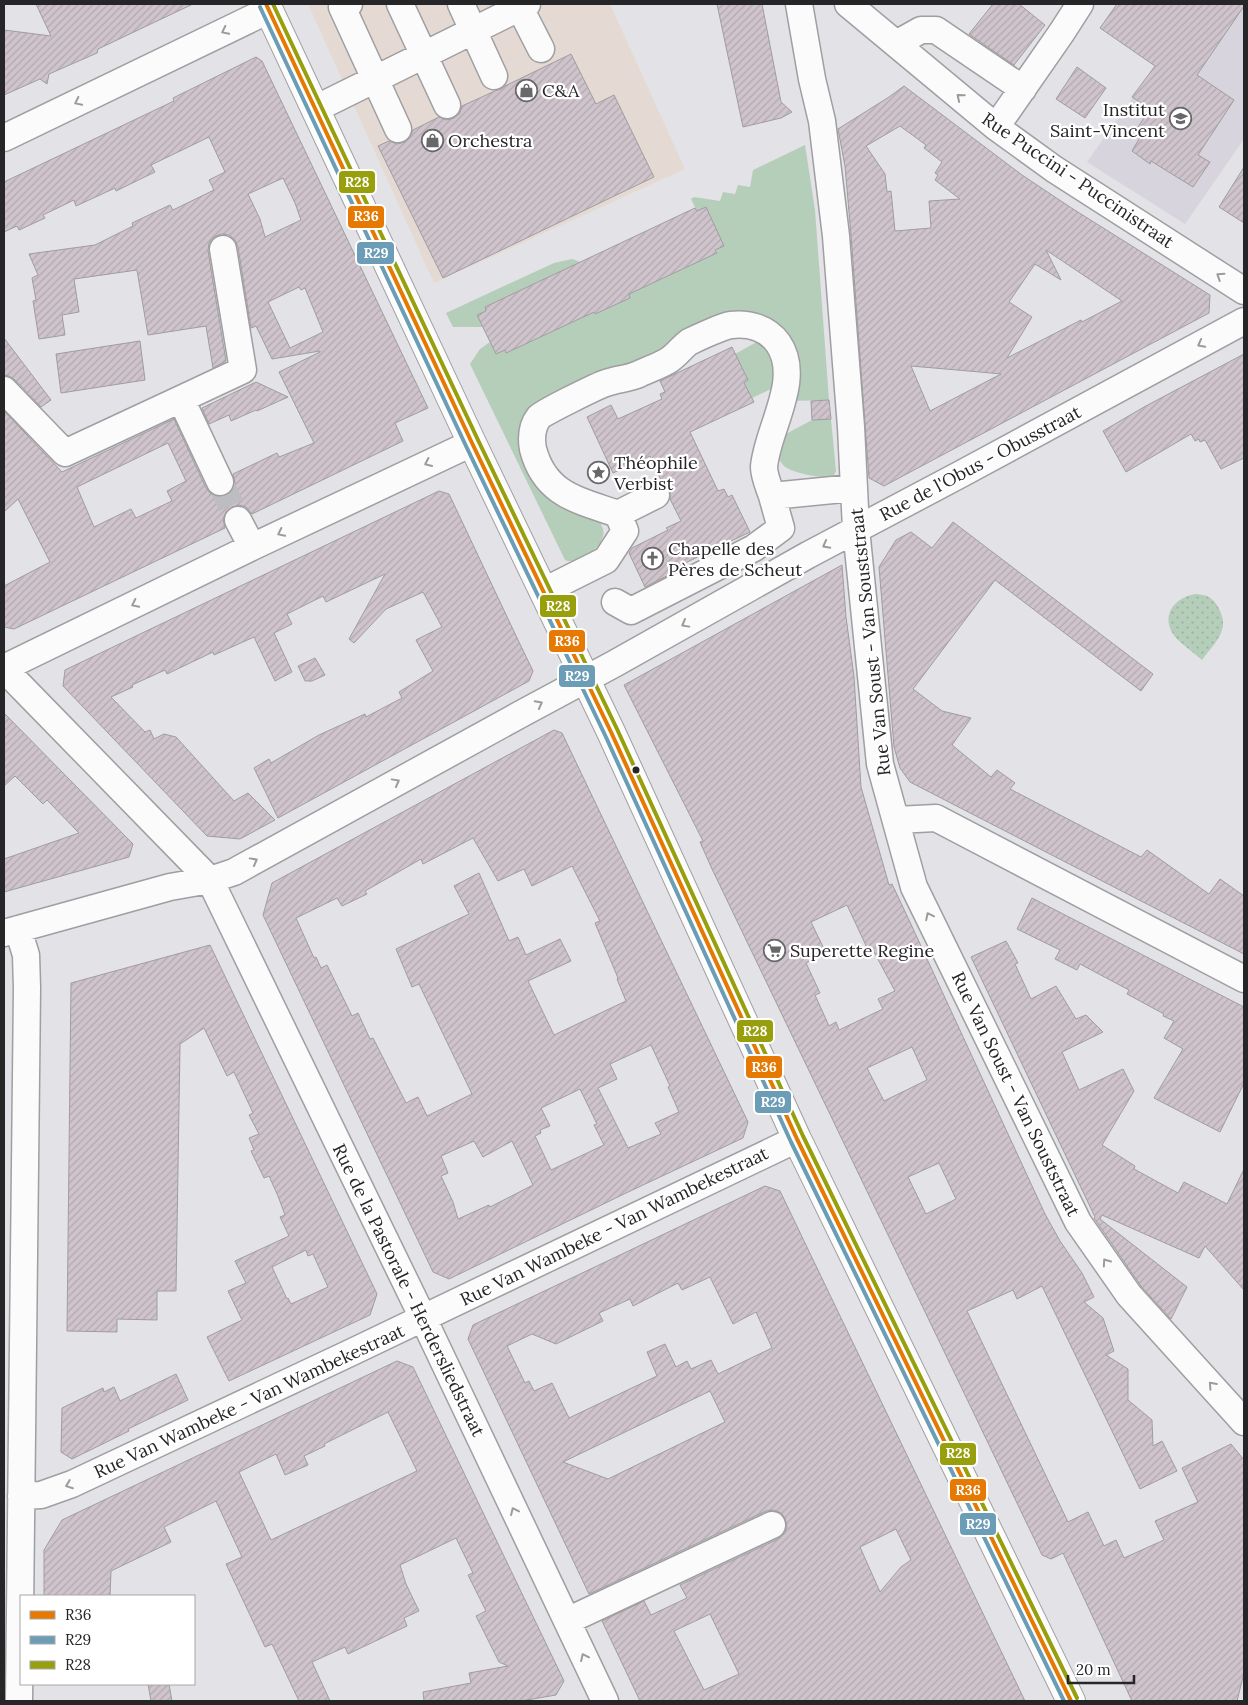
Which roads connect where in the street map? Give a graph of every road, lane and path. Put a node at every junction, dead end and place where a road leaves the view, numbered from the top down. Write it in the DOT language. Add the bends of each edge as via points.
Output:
graph roads {
  1 [pos="349,4"];
  2 [pos="400,4"];
  3 [pos="461,4"];
  4 [pos="799,4"];
  5 [pos="848,4"];
  6 [pos="1080,4"];
  7 [pos="522,5"];
  8 [pos="267,7"];
  9 [pos="474,30"];
  10 [pos="896,44"];
  11 [pos="542,49"];
  12 [pos="424,55"];
  13 [pos="494,76"];
  14 [pos="375,80"];
  15 [pos="1023,89"];
  16 [pos="447,105"];
  17 [pos="314,109"];
  18 [pos="996,127"];
  19 [pos="398,129"];
  20 [pos="4,138"];
  21 [pos="223,249"];
  22 [pos="1244,291"];
  23 [pos="1244,321"];
  24 [pos="4,390"];
  25 [pos="181,399"];
  26 [pos="472,443"];
  27 [pos="220,482"];
  28 [pos="853,488"];
  29 [pos="656,494"];
  30 [pos="772,496"];
  31 [pos="618,514"];
  32 [pos="238,520"];
  33 [pos="856,528"];
  34 [pos="252,548"];
  35 [pos="544,590"];
  36 [pos="615,602"];
  37 [pos="4,669"];
  38 [pos="586,679"];
  39 [pos="896,820"];
  40 [pos="210,880"];
  41 [pos="11,931"];
  42 [pos="1244,979"];
  43 [pos="797,1139"];
  44 [pos="423,1318"];
  45 [pos="1244,1422"];
  46 [pos="21,1496"];
  47 [pos="772,1525"];
  48 [pos="20,1595"];
  49 [pos="20,1598"];
  50 [pos="567,1621"];
  51 [pos="19,1701"];
  52 [pos="605,1701"];
  53 [pos="1072,1701"];
  1 -- 14 [label="street" via="342,7"];
  2 -- 12 [label="street"];
  3 -- 9 [label="street"];
  4 -- 28 [label="street, Rue Van Soust - Van Souststraat" via="822,121 836,236"];
  5 -- 10 [label="street, Rue Puccini - Puccinistraat"];
  6 -- 15 [label="street"];
  7 -- 9 [label="street"];
  7 -- 11 [label="street"];
  8 -- 17 [label="main road"];
  8 -- 20 [label="street, one-way"];
  9 -- 12 [label="street"];
  9 -- 13 [label="street"];
  10 -- 15 [label="street" via="921,30 936,30"];
  18 -- 10 [label="street, Rue Puccini - Puccinistraat, one-way"];
  12 -- 14 [label="street"];
  12 -- 16 [label="street"];
  14 -- 17 [label="street"];
  14 -- 19 [label="street"];
  15 -- 18 [label="street"];
  17 -- 26 [label="main road"];
  22 -- 18 [label="street, Rue Puccini - Puccinistraat, one-way"];
  21 -- 25 [label="street" via="243,370"];
  23 -- 33 [label="street, Rue de l'Obus - Obusstraat, one-way"];
  24 -- 25 [label="street" via="65,453"];
  25 -- 27 [label="street"];
  26 -- 34 [label="street, one-way"];
  26 -- 35 [label="main road"];
  28 -- 30 [label="street"];
  28 -- 33 [label="street, Rue Van Soust - Van Souststraat"];
  29 -- 31 [label="street"];
  30 -- 31 [label="street" via="764,469 781,406 786,374 784,358 779,344 770,335 753,325 730,325 689,342 670,360 631,378 606,383 540,416 532,430 532,445 536,462 545,478 560,491"];
  30 -- 36 [label="street" via="781,528 754,548 632,611"];
  31 -- 35 [label="street" via="625,531 606,560"];
  32 -- 34 [label="street"];
  33 -- 38 [label="street, Rue de l'Obus - Obusstraat, one-way"];
  33 -- 39 [label="street, Rue Van Soust - Van Souststraat" via="880,764"];
  34 -- 37 [label="street, one-way"];
  35 -- 38 [label="main road"];
  37 -- 40 [label="street, Rue de la Pastorale - Herdersliedstraat"];
  40 -- 38 [label="street, Rue de l'Obus - Obusstraat, one-way" via="234,872"];
  38 -- 43 [label="main road"];
  39 -- 42 [label="street" via="936,818"];
  45 -- 39 [label="street, Rue Van Soust - Van Souststraat, one-way" via="1129,1295 1078,1222 914,887"];
  40 -- 41 [label="street, Rue de l'Obus - Obusstraat" via="170,887"];
  40 -- 44 [label="street, Rue de la Pastorale - Herdersliedstraat"];
  41 -- 46 [label="street" via="26,955 27,988"];
  43 -- 44 [label="street, Rue Van Wambeke - Van Wambekestraat"];
  43 -- 53 [label="main road"];
  44 -- 46 [label="street, Rue Van Wambeke - Van Wambekestraat, one-way" via="72,1484 41,1495"];
  50 -- 44 [label="street, Rue de la Pastorale - Herdersliedstraat, one-way"];
  46 -- 48 [label="street"];
  47 -- 50 [label="street"];
  49 -- 51 [label="street"];
  52 -- 50 [label="street, Rue de la Pastorale - Herdersliedstraat, one-way"];
}
